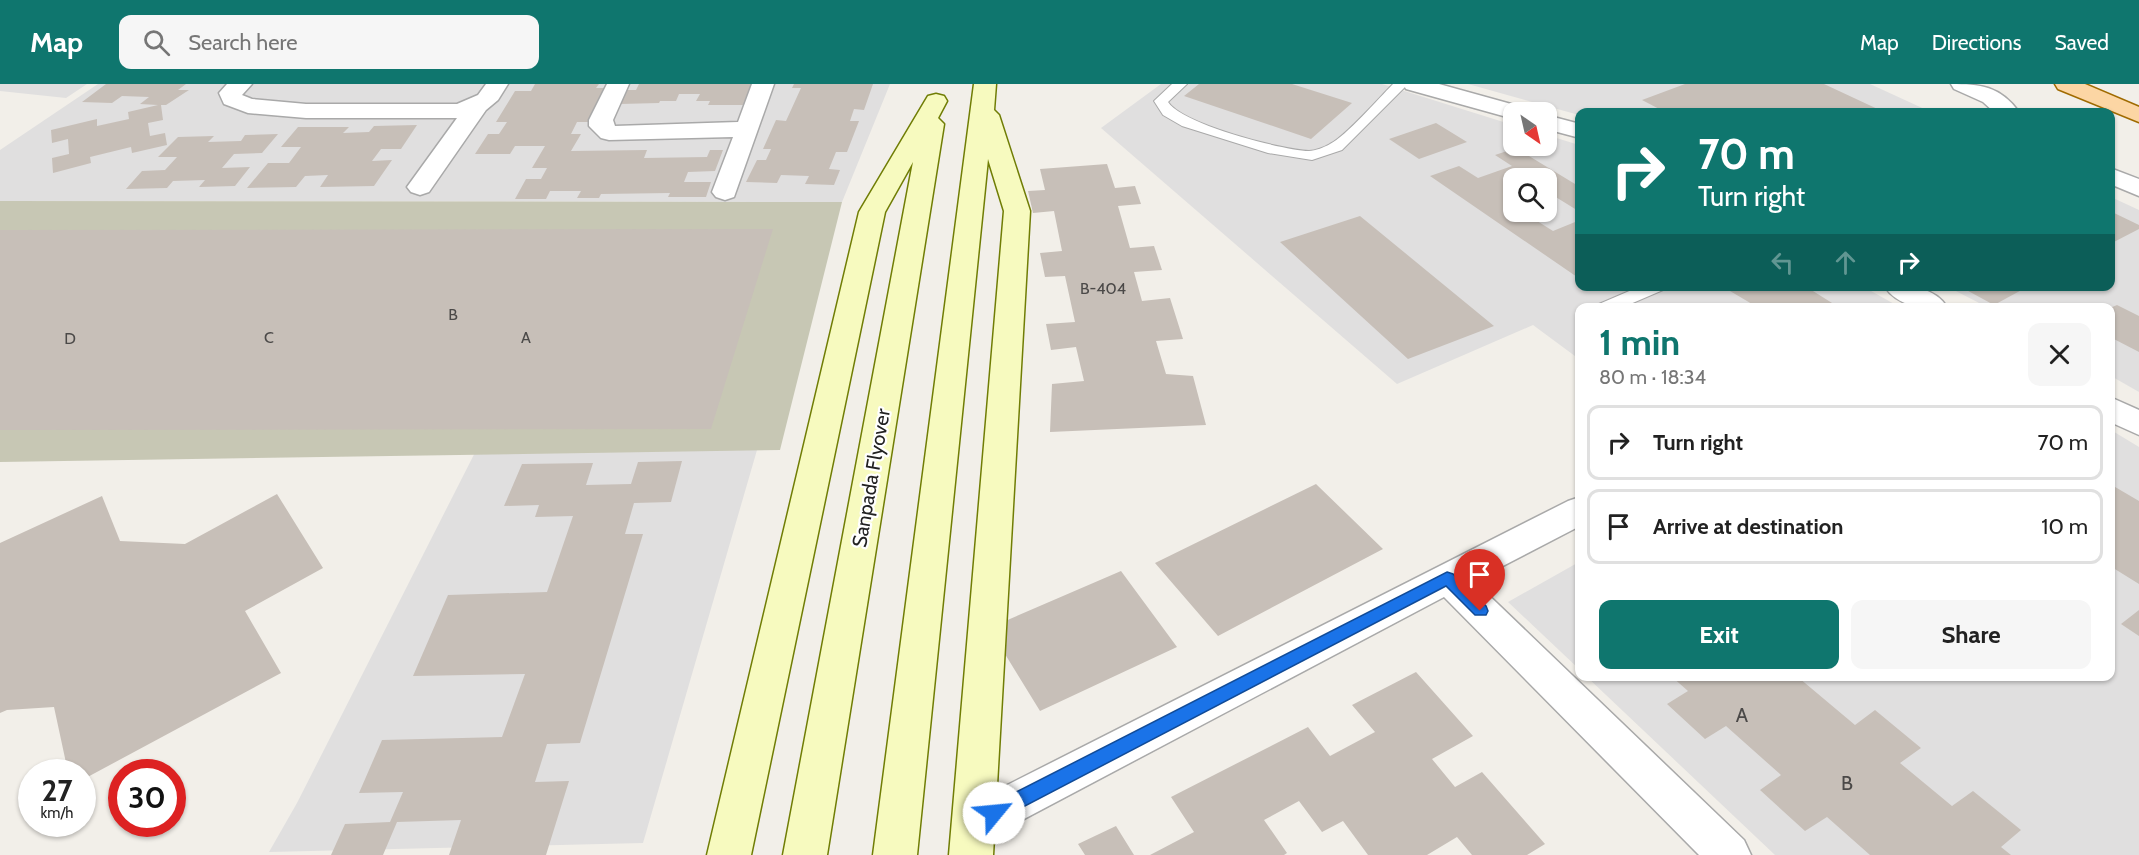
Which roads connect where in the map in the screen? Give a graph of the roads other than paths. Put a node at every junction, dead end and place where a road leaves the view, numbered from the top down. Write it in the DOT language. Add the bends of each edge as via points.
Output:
graph roads {
  1 [pos="241,84"];
  2 [pos="497,84"];
  3 [pos="618,84"];
  4 [pos="762,84"];
  5 [pos="1180,84"];
  6 [pos="1401,84"];
  7 [pos="1414,84"];
  8 [pos="1962,84"];
  9 [pos="2066,84"];
  10 [pos="937,93"];
  11 [pos="984,93"];
  12 [pos="477,106"];
  13 [pos="2003,108"];
  14 [pos="1503,109"];
  15 [pos="2139,115"];
  16 [pos="1557,125"];
  17 [pos="747,129"];
  18 [pos="1575,130"];
  19 [pos="2115,177"];
  20 [pos="420,187"];
  21 [pos="2139,188"];
  22 [pos="725,192"];
  23 [pos="1645,291"];
  24 [pos="1906,291"];
  25 [pos="1617,303"];
  26 [pos="1926,303"];
  27 [pos="2115,411"];
  28 [pos="2139,424"];
  29 [pos="1575,513"];
  30 [pos="1447,578"];
  31 [pos="972,839"];
  32 [pos="729,855"];
  33 [pos="805,855"];
  34 [pos="896,855"];
  35 [pos="1729,855"];
  1 -- 12 [label="street" via="230,93 232,99 248,106 306,111 457,111"];
  2 -- 12 [label="street" via="488,99"];
  3 -- 17 [label="street" via="601,120 601,126 609,133"];
  4 -- 17 [label="street"];
  5 -- 6 [label="lane" via="1161,101 1168,112 1187,123 1273,150 1312,156 1337,147"];
  7 -- 14 [label="street"];
  8 -- 13 [label="street" via="1991,97"];
  9 -- 15 [label="main road"];
  10 -- 32 [label="main road" via="872,212"];
  10 -- 33 [label="main road, Sanpada Flyover"];
  11 -- 31 [label="main road" via="1017,211"];
  11 -- 34 [label="main road"];
  12 -- 20 [label="street"];
  16 -- 18 [label="street"];
  17 -- 22 [label="street"];
  19 -- 21 [label="street"];
  23 -- 25 [label="lane"];
  24 -- 26 [label="street"];
  27 -- 28 [label="street"];
  29 -- 30 [label="street"];
  30 -- 31 [label="street"];
  30 -- 35 [label="street"];
}
